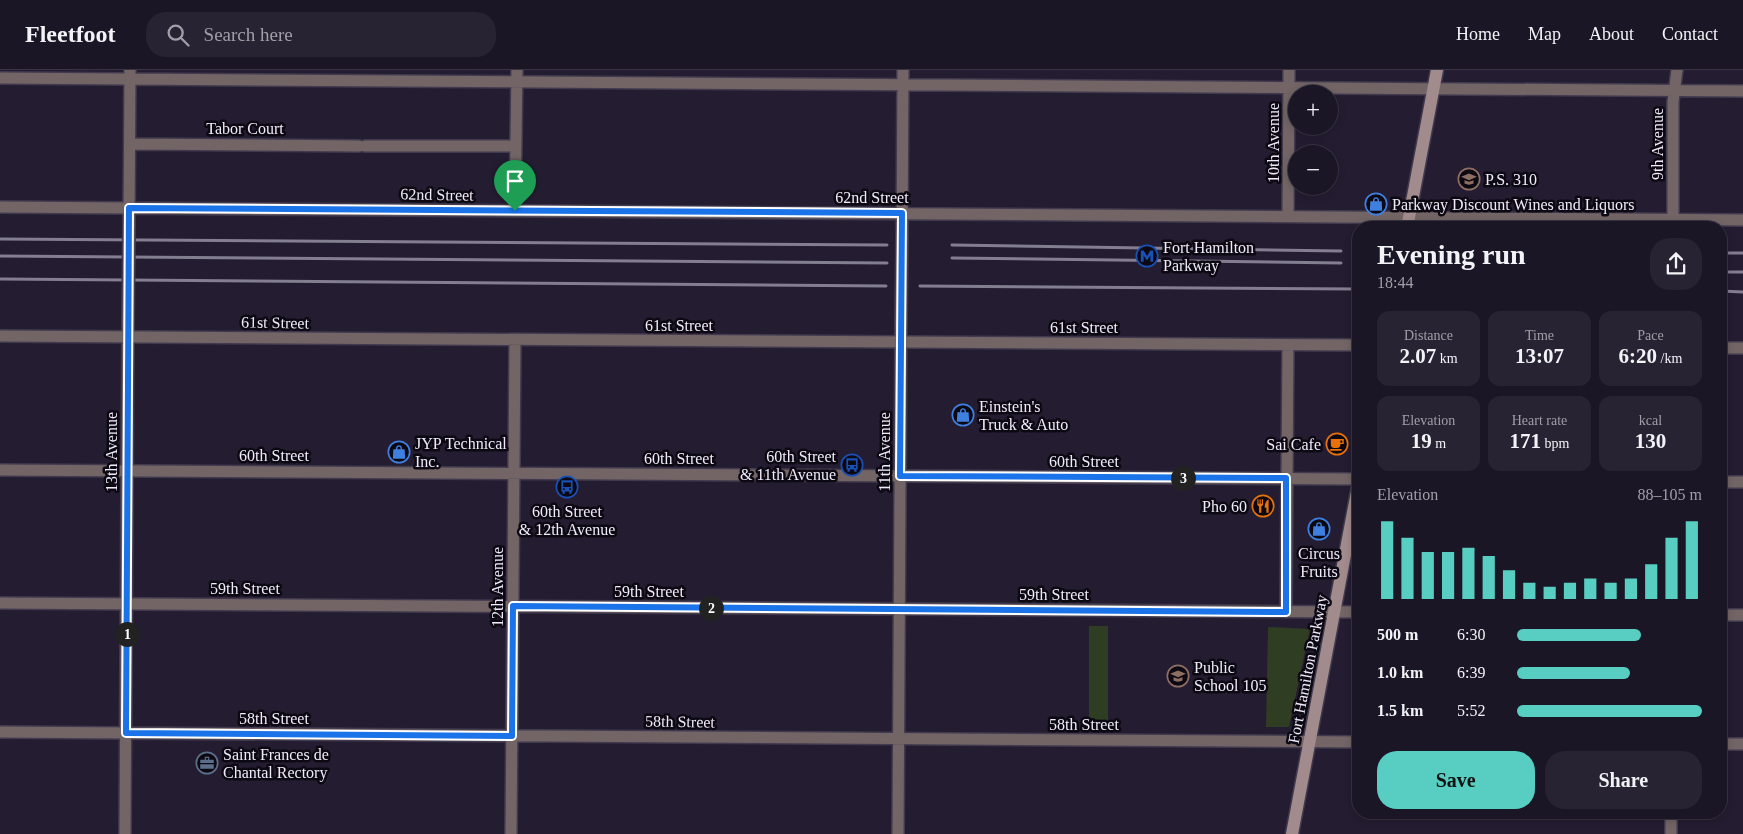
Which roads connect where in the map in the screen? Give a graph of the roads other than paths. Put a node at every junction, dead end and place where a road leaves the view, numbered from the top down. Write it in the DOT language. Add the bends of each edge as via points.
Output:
graph roads {
  1 [pos="517,70"];
  2 [pos="903,70"];
  3 [pos="1290,70"];
  4 [pos="1436,70"];
  5 [pos="1677,70"];
  6 [pos="130,75"];
  7 [pos="0,78"];
  8 [pos="517,82"];
  9 [pos="903,85"];
  10 [pos="1289,85"];
  11 [pos="1288,87"];
  12 [pos="1338,87"];
  13 [pos="1433,88"];
  14 [pos="1675,90"];
  15 [pos="1743,91"];
  16 [pos="1289,135"];
  17 [pos="130,144"];
  18 [pos="516,146"];
  19 [pos="0,207"];
  20 [pos="129,208"];
  21 [pos="515,211"];
  22 [pos="902,213"];
  23 [pos="1288,216"];
  24 [pos="1673,219"];
  25 [pos="1743,220"];
  26 [pos="1374,221"];
  27 [pos="1408,221"];
  28 [pos="1540,221"];
  29 [pos="0,336"];
  30 [pos="128,337"];
  31 [pos="515,340"];
  32 [pos="901,342"];
  33 [pos="1288,345"];
  34 [pos="1352,345"];
  35 [pos="1727,348"];
  36 [pos="1743,348"];
  37 [pos="0,470"];
  38 [pos="128,471"];
  39 [pos="514,473"];
  40 [pos="900,476"];
  41 [pos="1286,478"];
  42 [pos="1352,480"];
  43 [pos="1727,482"];
  44 [pos="1743,482"];
  45 [pos="1352,517"];
  46 [pos="0,603"];
  47 [pos="127,604"];
  48 [pos="513,606"];
  49 [pos="899,609"];
  50 [pos="1286,612"];
  51 [pos="1334,612"];
  52 [pos="1352,612"];
  53 [pos="1727,615"];
  54 [pos="1743,615"];
  55 [pos="0,732"];
  56 [pos="126,733"];
  57 [pos="512,736"];
  58 [pos="900,740"];
  59 [pos="1310,742"];
  60 [pos="1352,742"];
  61 [pos="1727,744"];
  62 [pos="1743,744"];
  63 [pos="1671,819"];
  64 [pos="126,834"];
  65 [pos="512,834"];
  66 [pos="898,834"];
  67 [pos="1292,834"];
  68 [pos="1671,834"];
  1 -- 8 [label="street"];
  2 -- 9 [label="street, 11th Avenue"];
  3 -- 10 [label="street, 10th Avenue"];
  4 -- 13 [label="main road"];
  5 -- 14 [label="street, 9th Avenue"];
  6 -- 7 [label="street"];
  6 -- 8 [label="street"];
  6 -- 17 [label="street, 13th Avenue"];
  8 -- 9 [label="street"];
  8 -- 18 [label="street"];
  9 -- 11 [label="street"];
  9 -- 22 [label="street, 11th Avenue"];
  12 -- 13 [label="street"];
  13 -- 14 [label="street"];
  13 -- 27 [label="main road"];
  14 -- 15 [label="street"];
  14 -- 24 [label="street, 9th Avenue"];
  16 -- 23 [label="street, 10th Avenue"];
  17 -- 18 [label="street, Tabor Court"];
  17 -- 20 [label="street, 13th Avenue"];
  18 -- 21 [label="street"];
  19 -- 20 [label="street, 62nd Street"];
  20 -- 21 [label="street, 62nd Street"];
  20 -- 30 [label="street, 13th Avenue, bridge"];
  21 -- 22 [label="street, 62nd Street"];
  22 -- 23 [label="street, 62nd Street"];
  22 -- 32 [label="street, 11th Avenue, bridge"];
  23 -- 26 [label="street, 62nd Street"];
  24 -- 25 [label="street, 62nd Street"];
  24 -- 28 [label="street, 62nd Street"];
  29 -- 30 [label="street, 61st Street"];
  30 -- 31 [label="street, 61st Street"];
  30 -- 38 [label="street, 13th Avenue"];
  31 -- 32 [label="street, 61st Street"];
  31 -- 39 [label="street, 12th Avenue"];
  32 -- 33 [label="street, 61st Street"];
  32 -- 40 [label="street, 11th Avenue"];
  33 -- 34 [label="street, 61st Street"];
  33 -- 41 [label="street"];
  35 -- 36 [label="street"];
  37 -- 38 [label="street, 60th Street"];
  38 -- 39 [label="street, 60th Street"];
  38 -- 47 [label="street, 13th Avenue"];
  39 -- 40 [label="street, 60th Street"];
  39 -- 48 [label="street, 12th Avenue"];
  40 -- 41 [label="street, 60th Street"];
  40 -- 49 [label="street, 11th Avenue"];
  41 -- 42 [label="street, 60th Street"];
  41 -- 50 [label="street"];
  43 -- 44 [label="street"];
  45 -- 51 [label="main road, Fort Hamilton Parkway"];
  46 -- 47 [label="street, 59th Street"];
  47 -- 48 [label="street, 59th Street"];
  47 -- 56 [label="street, 13th Avenue"];
  48 -- 49 [label="street, 59th Street"];
  48 -- 57 [label="street, 12th Avenue"];
  49 -- 50 [label="street, 59th Street"];
  49 -- 58 [label="street, 11th Avenue"];
  50 -- 51 [label="street, 59th Street"];
  51 -- 52 [label="street, 59th Street"];
  51 -- 59 [label="main road, Fort Hamilton Parkway"];
  53 -- 54 [label="street"];
  55 -- 56 [label="street, 58th Street"];
  56 -- 57 [label="street, 58th Street"];
  56 -- 64 [label="street, 13th Avenue"];
  57 -- 58 [label="street, 58th Street"];
  57 -- 65 [label="street, 12th Avenue"];
  58 -- 59 [label="street, 58th Street"];
  58 -- 66 [label="street, 11th Avenue"];
  59 -- 60 [label="street, 58th Street"];
  59 -- 67 [label="main road, Fort Hamilton Parkway"];
  61 -- 62 [label="street"];
  63 -- 68 [label="street"];
}
